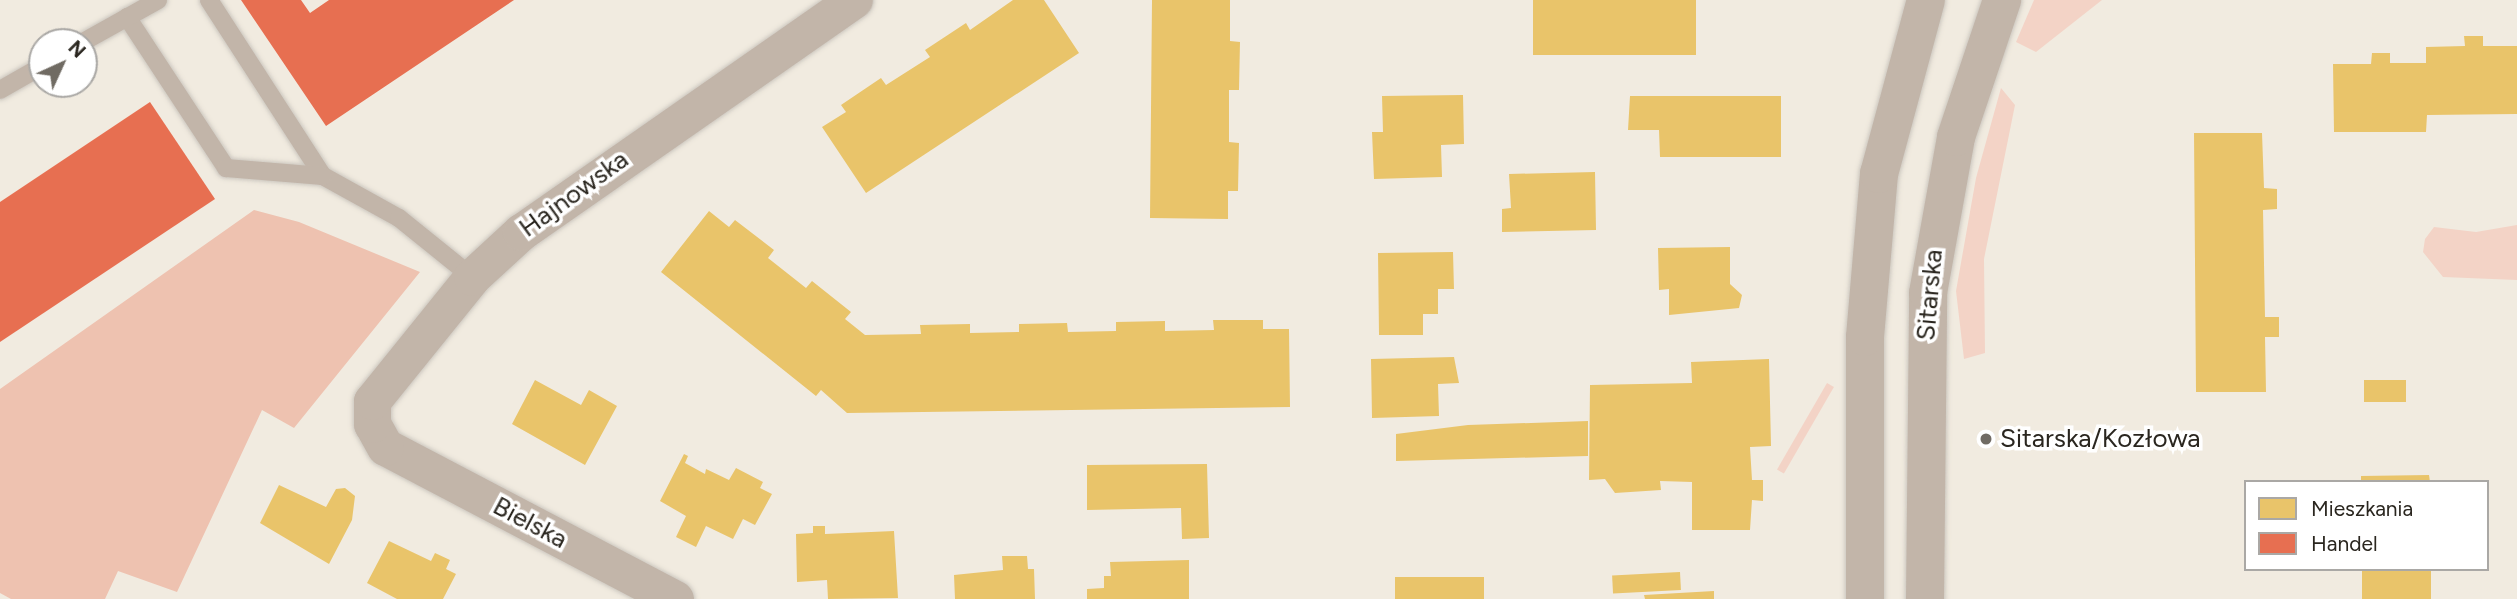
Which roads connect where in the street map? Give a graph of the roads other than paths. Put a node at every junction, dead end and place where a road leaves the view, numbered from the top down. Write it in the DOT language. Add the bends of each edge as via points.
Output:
graph roads {
  1 [pos="158,0"];
  2 [pos="209,0"];
  3 [pos="854,0"];
  4 [pos="1926,0"];
  5 [pos="2002,0"];
  6 [pos="127,17"];
  7 [pos="98,33"];
  8 [pos="28,74"];
  9 [pos="0,90"];
  10 [pos="323,176"];
  11 [pos="471,277"];
  12 [pos="386,447"];
  13 [pos="675,599"];
  14 [pos="1865,599"];
  15 [pos="1924,599"];
  1 -- 6 [label="lane"];
  2 -- 10 [label="lane"];
  3 -- 11 [label="street, Hajnowska" via="580,188 520,232"];
  4 -- 14 [label="street" via="1879,174 1865,337"];
  5 -- 15 [label="street, Sitarska" via="1956,137 1928,293"];
  6 -- 7 [label="lane"];
  6 -- 10 [label="lane" via="226,168"];
  8 -- 9 [label="lane"];
  10 -- 11 [label="lane" via="400,218"];
  11 -- 12 [label="street, Hajnowska" via="372,401 372,424"];
  12 -- 13 [label="street, Bielska"];
}
